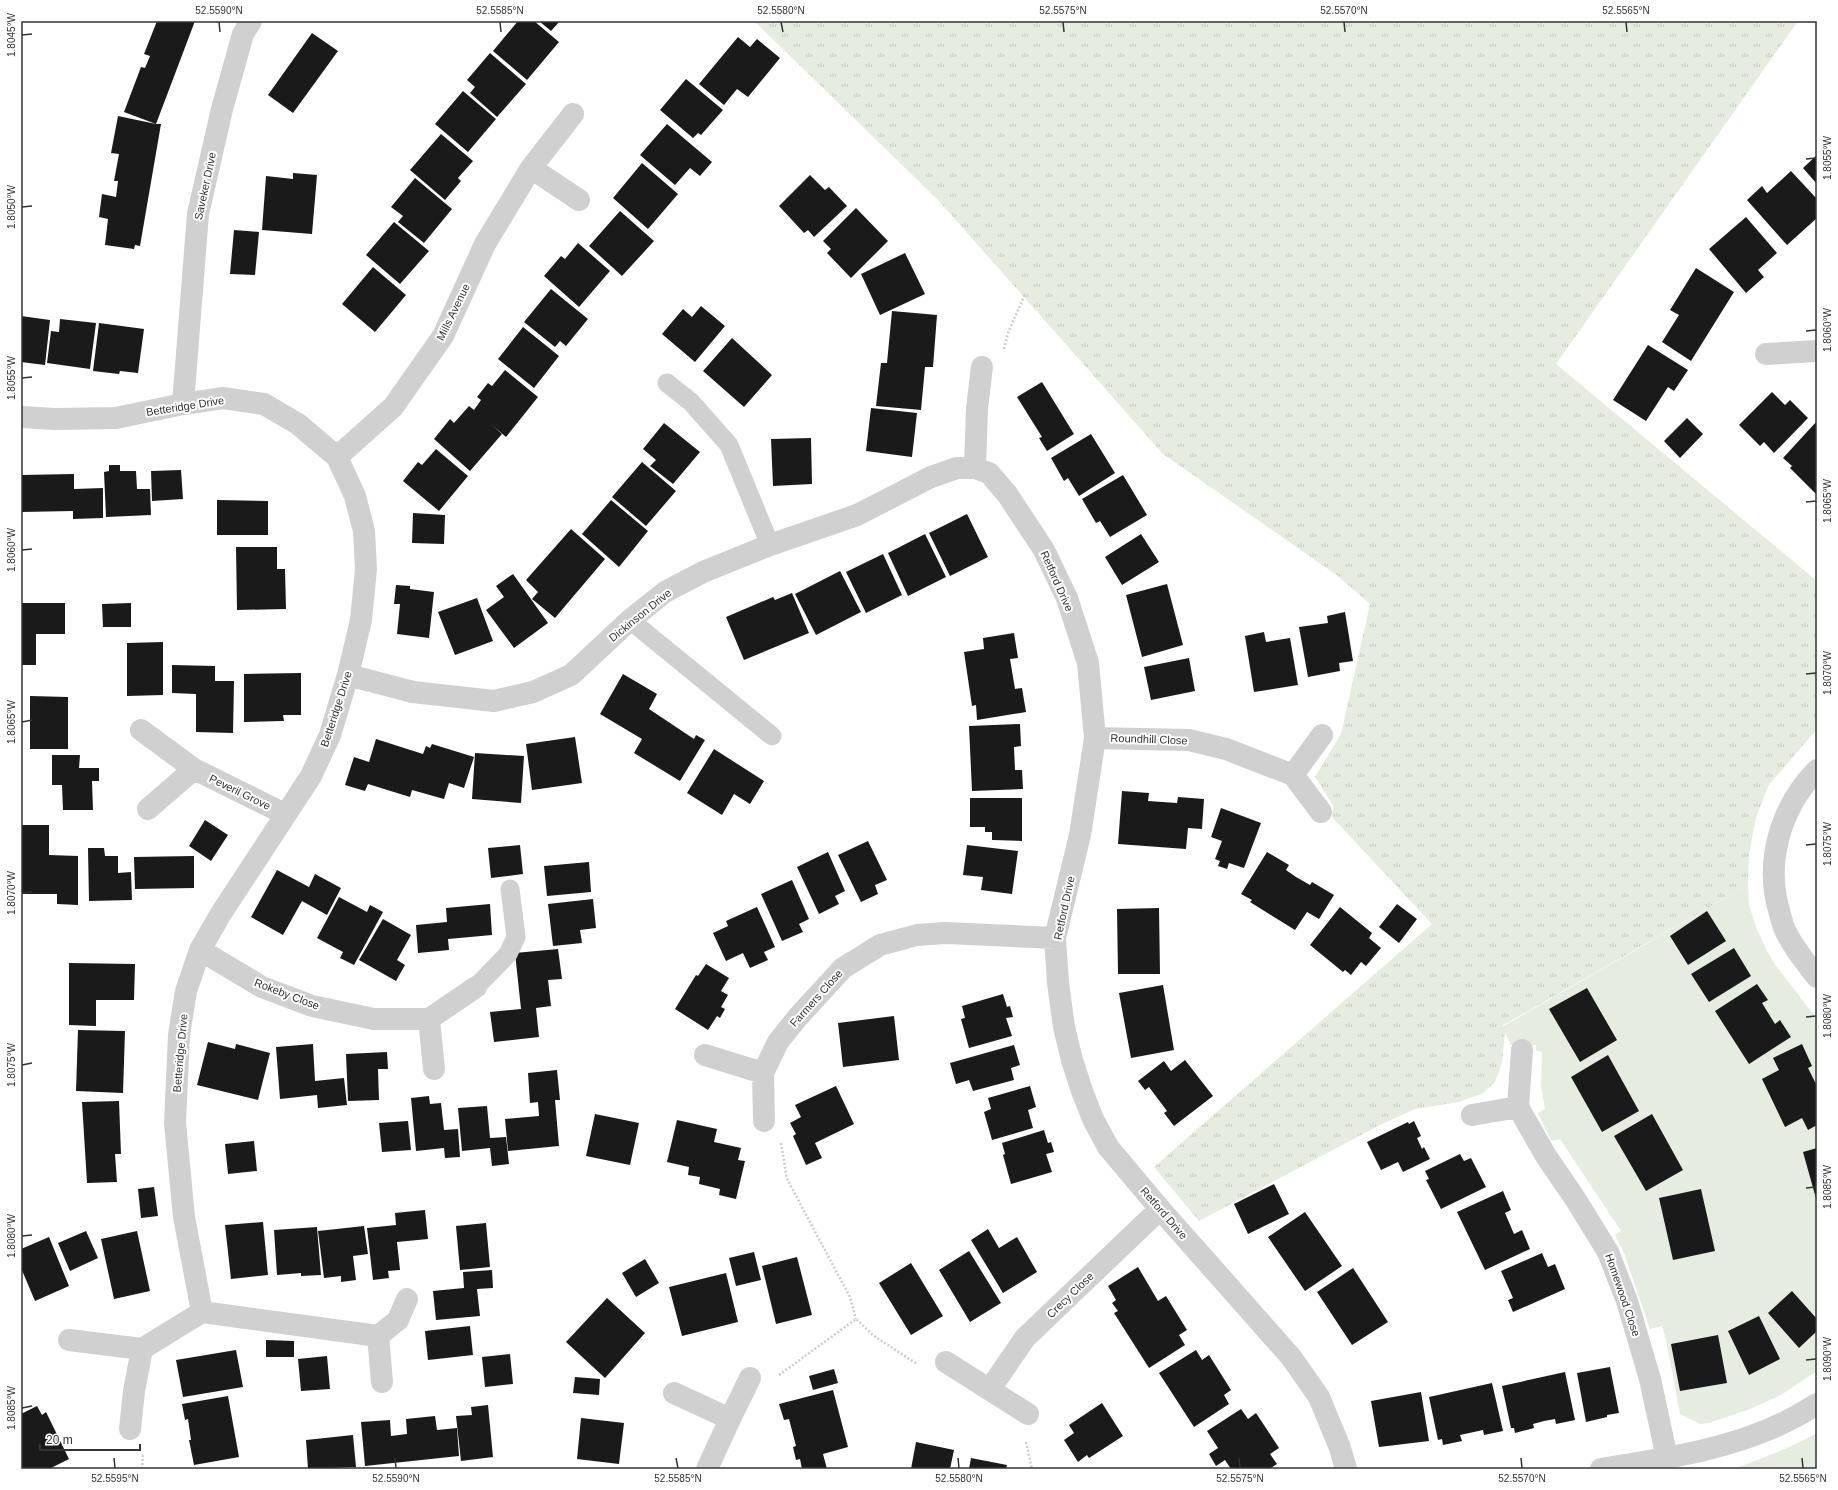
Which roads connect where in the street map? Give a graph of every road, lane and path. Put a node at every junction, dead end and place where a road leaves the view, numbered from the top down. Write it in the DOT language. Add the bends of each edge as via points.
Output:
graph roads {
  1 [pos="251,21"];
  2 [pos="573,114"];
  3 [pos="531,168"];
  4 [pos="579,200"];
  5 [pos="1025,294"];
  6 [pos="1817,350"];
  7 [pos="1766,354"];
  8 [pos="982,366"];
  9 [pos="667,383"];
  10 [pos="183,404"];
  11 [pos="21,417"];
  12 [pos="337,457"];
  13 [pos="975,468"];
  14 [pos="770,545"];
  15 [pos="630,620"];
  16 [pos="348,675"];
  17 [pos="141,730"];
  18 [pos="1322,735"];
  19 [pos="772,736"];
  20 [pos="1095,738"];
  21 [pos="194,769"];
  22 [pos="1817,770"];
  23 [pos="1293,775"];
  24 [pos="148,809"];
  25 [pos="1321,812"];
  26 [pos="286,814"];
  27 [pos="510,889"];
  28 [pos="1056,938"];
  29 [pos="200,950"];
  30 [pos="1817,977"];
  31 [pos="476,986"];
  32 [pos="429,1019"];
  33 [pos="1522,1050"];
  34 [pos="705,1055"];
  35 [pos="434,1069"];
  36 [pos="763,1073"];
  37 [pos="1518,1106"];
  38 [pos="1472,1115"];
  39 [pos="764,1121"];
  40 [pos="1160,1209"];
  41 [pos="407,1298"];
  42 [pos="202,1312"];
  43 [pos="856,1320"];
  44 [pos="378,1336"];
  45 [pos="69,1340"];
  46 [pos="142,1349"];
  47 [pos="946,1362"];
  48 [pos="750,1378"];
  49 [pos="382,1382"];
  50 [pos="990,1388"];
  51 [pos="674,1393"];
  52 [pos="1817,1404"];
  53 [pos="1028,1414"];
  54 [pos="730,1419"];
  55 [pos="130,1429"];
  56 [pos="1667,1458"];
  57 [pos="707,1469"];
  58 [pos="1346,1469"];
  59 [pos="1601,1469"];
  1 -- 10 [label="street, Saveker Drive" via="243,34 222,109 198,214"];
  2 -- 3 [label="street, Mills Avenue"];
  3 -- 4 [label="street"];
  3 -- 12 [label="street, Mills Avenue" via="485,244 443,336 393,407"];
  5 -- 8 [label="path" via="1008,333 1000,367"];
  6 -- 7 [label="street"];
  8 -- 13 [label="street" via="977,408"];
  9 -- 14 [label="lane" via="691,402 729,445"];
  10 -- 11 [label="street, Betteridge Drive" via="116,418"];
  10 -- 12 [label="street, Betteridge Drive" via="223,398 264,404 298,424"];
  12 -- 16 [label="street, Betteridge Drive" via="355,496 364,531 366,569 361,620"];
  13 -- 14 [label="street, Dickinson Drive" via="957,468 931,477 857,515"];
  13 -- 20 [label="street, Retford Drive" via="989,473 1006,494 1044,550 1067,598 1088,663"];
  14 -- 15 [label="street, Dickinson Drive" via="703,572 665,592"];
  15 -- 16 [label="street, Dickinson Drive" via="571,675 533,692 494,701 414,692"];
  15 -- 19 [label="lane"];
  16 -- 26 [label="street, Betteridge Drive" via="330,735 311,776"];
  17 -- 21 [label="street, Peveril Grove"];
  18 -- 23 [label="street"];
  20 -- 23 [label="street, Roundhill Close" via="1189,740 1226,749"];
  20 -- 28 [label="street, Retford Drive" via="1080,835"];
  21 -- 24 [label="street"];
  21 -- 26 [label="street, Peveril Grove"];
  22 -- 30 [label="street" via="1791,806 1780,828 1773,878 1786,933"];
  23 -- 25 [label="street"];
  26 -- 29 [label="street, Betteridge Drive"];
  27 -- 31 [label="lane" via="516,937 508,954"];
  28 -- 36 [label="street, Farmers Close" via="946,933 917,935 880,945 843,968 798,1016 778,1042"];
  28 -- 40 [label="street, Retford Drive" via="1058,983 1064,1027 1082,1091 1108,1147"];
  29 -- 32 [label="street, Rokeby Close" via="262,987 312,1006 374,1018"];
  29 -- 42 [label="street, Betteridge Drive" via="186,991 179,1035 175,1123 184,1217"];
  31 -- 32 [label="street"];
  32 -- 35 [label="street"];
  33 -- 37 [label="street"];
  34 -- 36 [label="street"];
  36 -- 39 [label="street, Farmers Close"];
  37 -- 38 [label="street"];
  37 -- 56 [label="street, Homewood Close" via="1546,1156 1608,1252 1627,1301 1650,1379"];
  39 -- 43 [label="path" via="780,1134 787,1179 850,1297"];
  40 -- 50 [label="street, Crecy Close" via="1025,1338"];
  40 -- 58 [label="street, Retford Drive" via="1292,1357 1319,1397"];
  41 -- 44 [label="street" via="398,1320"];
  42 -- 44 [label="street"];
  42 -- 46 [label="street"];
  43 -- 47 [label="path" via="874,1336 932,1375"];
  43 -- 48 [label="path" via="772,1380"];
  44 -- 49 [label="street"];
  45 -- 46 [label="street"];
  46 -- 55 [label="street"];
  47 -- 50 [label="street"];
  48 -- 54 [label="street"];
  50 -- 53 [label="street"];
  51 -- 54 [label="street"];
  52 -- 56 [label="street" via="1785,1422 1728,1444"];
  54 -- 57 [label="street"];
  56 -- 59 [label="street"];
}
